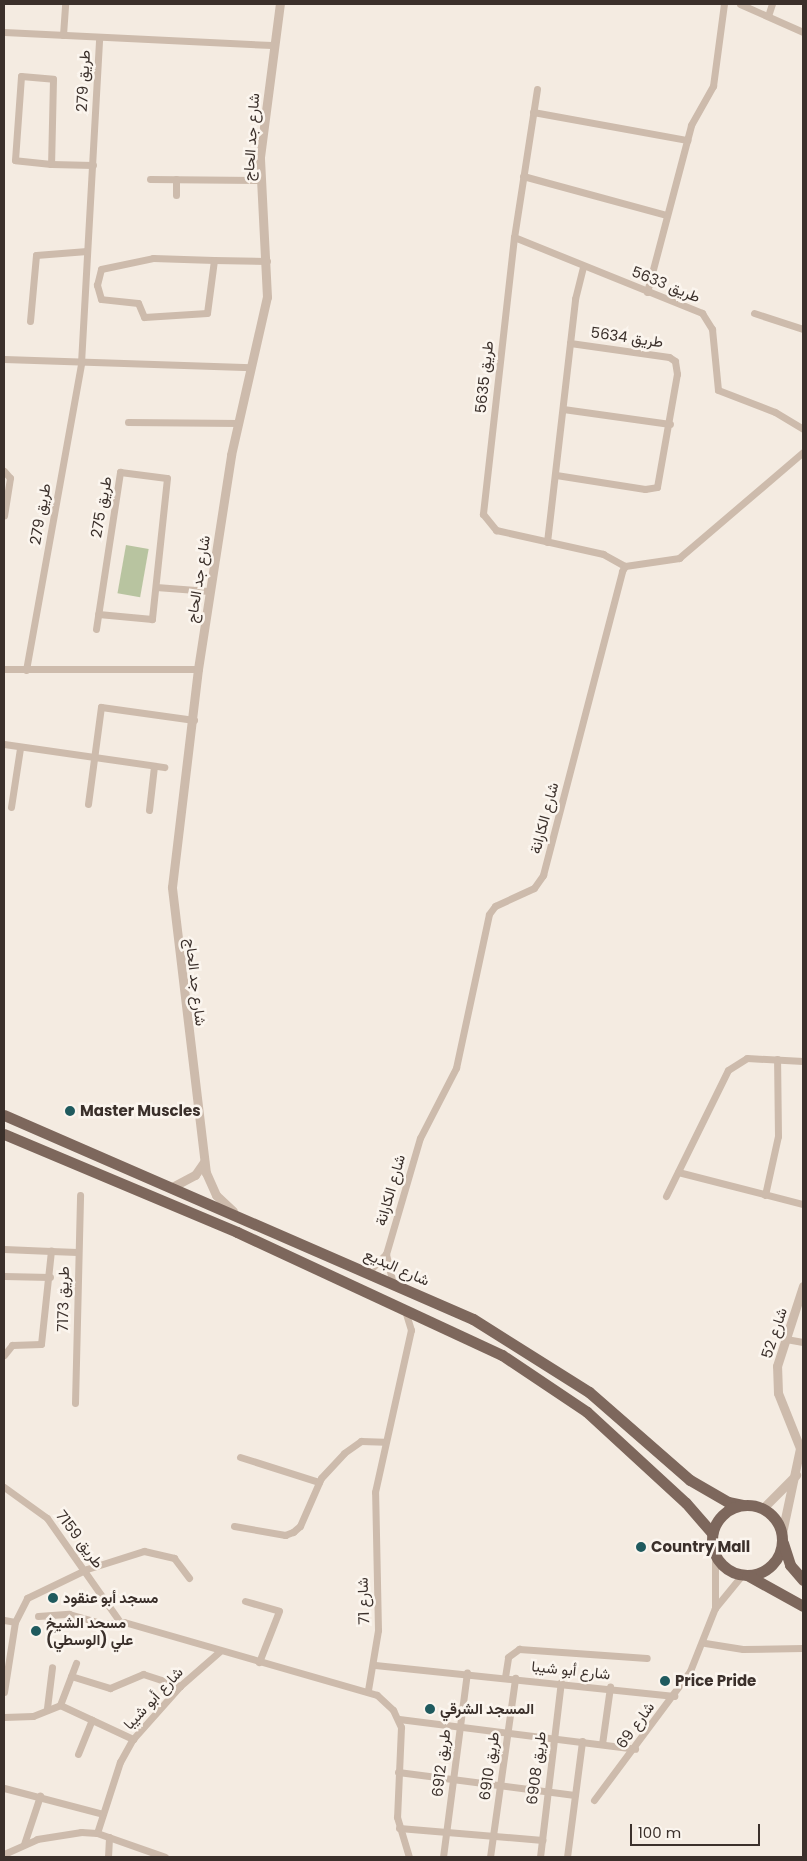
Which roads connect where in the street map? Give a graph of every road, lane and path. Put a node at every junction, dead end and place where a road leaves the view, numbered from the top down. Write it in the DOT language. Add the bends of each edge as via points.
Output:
graph roads {
  1 [pos="65,4"];
  2 [pos="280,4"];
  3 [pos="724,4"];
  4 [pos="740,4"];
  5 [pos="772,4"];
  6 [pos="768,16"];
  7 [pos="4,32"];
  8 [pos="803,32"];
  9 [pos="63,35"];
  10 [pos="99,37"];
  11 [pos="272,45"];
  12 [pos="537,89"];
  13 [pos="533,112"];
  14 [pos="687,140"];
  15 [pos="51,164"];
  16 [pos="93,165"];
  17 [pos="523,176"];
  18 [pos="150,179"];
  19 [pos="176,179"];
  20 [pos="260,180"];
  21 [pos="176,195"];
  22 [pos="667,214"];
  23 [pos="514,237"];
  24 [pos="87,251"];
  25 [pos="214,260"];
  26 [pos="267,262"];
  27 [pos="583,266"];
  28 [pos="647,292"];
  29 [pos="754,314"];
  30 [pos="30,321"];
  31 [pos="803,329"];
  32 [pos="570,343"];
  33 [pos="4,359"];
  34 [pos="81,363"];
  35 [pos="251,367"];
  36 [pos="563,408"];
  37 [pos="128,422"];
  38 [pos="239,423"];
  39 [pos="670,424"];
  40 [pos="803,429"];
  41 [pos="803,452"];
  42 [pos="6,472"];
  43 [pos="556,475"];
  44 [pos="4,516"];
  45 [pos="547,542"];
  46 [pos="625,566"];
  47 [pos="156,587"];
  48 [pos="210,591"];
  49 [pos="98,614"];
  50 [pos="96,629"];
  51 [pos="198,669"];
  52 [pos="4,670"];
  53 [pos="26,670"];
  54 [pos="194,720"];
  55 [pos="4,744"];
  56 [pos="20,748"];
  57 [pos="92,758"];
  58 [pos="154,766"];
  59 [pos="164,767"];
  60 [pos="88,804"];
  61 [pos="11,807"];
  62 [pos="149,810"];
  63 [pos="777,1059"];
  64 [pos="803,1060"];
  65 [pos="4,1115"];
  66 [pos="4,1134"];
  67 [pos="204,1162"];
  68 [pos="678,1172"];
  69 [pos="174,1186"];
  70 [pos="80,1195"];
  71 [pos="765,1195"];
  72 [pos="666,1196"];
  73 [pos="803,1204"];
  74 [pos="233,1211"];
  75 [pos="4,1249"];
  76 [pos="51,1251"];
  77 [pos="78,1252"];
  78 [pos="386,1254"];
  79 [pos="369,1271"];
  80 [pos="4,1276"];
  81 [pos="50,1277"];
  82 [pos="392,1281"];
  83 [pos="803,1286"];
  84 [pos="402,1306"];
  85 [pos="433,1320"];
  86 [pos="411,1330"];
  87 [pos="786,1339"];
  88 [pos="803,1342"];
  89 [pos="4,1355"];
  90 [pos="75,1403"];
  91 [pos="384,1442"];
  92 [pos="240,1457"];
  93 [pos="796,1475"];
  94 [pos="319,1482"];
  95 [pos="4,1487"];
  96 [pos="744,1505"];
  97 [pos="763,1508"];
  98 [pos="234,1526"];
  99 [pos="712,1533"];
  100 [pos="782,1537"];
  101 [pos="715,1553"];
  102 [pos="87,1569"];
  103 [pos="744,1575"];
  104 [pos="189,1578"];
  105 [pos="803,1580"];
  106 [pos="245,1600"];
  107 [pos="803,1606"];
  108 [pos="715,1608"];
  109 [pos="38,1616"];
  110 [pos="4,1620"];
  111 [pos="15,1622"];
  112 [pos="120,1622"];
  113 [pos="704,1643"];
  114 [pos="803,1648"];
  115 [pos="220,1651"];
  116 [pos="647,1658"];
  117 [pos="259,1662"];
  118 [pos="76,1663"];
  119 [pos="375,1665"];
  120 [pos="52,1667"];
  121 [pos="467,1673"];
  122 [pos="71,1676"];
  123 [pos="505,1676"];
  124 [pos="515,1678"];
  125 [pos="561,1682"];
  126 [pos="180,1686"];
  127 [pos="610,1687"];
  128 [pos="368,1690"];
  129 [pos="4,1692"];
  130 [pos="674,1696"];
  131 [pos="60,1705"];
  132 [pos="47,1708"];
  133 [pos="4,1717"];
  134 [pos="399,1719"];
  135 [pos="92,1720"];
  136 [pos="460,1726"];
  137 [pos="508,1731"];
  138 [pos="553,1737"];
  139 [pos="133,1739"];
  140 [pos="582,1741"];
  141 [pos="602,1744"];
  142 [pos="635,1749"];
  143 [pos="78,1754"];
  144 [pos="398,1772"];
  145 [pos="453,1779"];
  146 [pos="500,1786"];
  147 [pos="4,1788"];
  148 [pos="547,1792"];
  149 [pos="575,1795"];
  150 [pos="40,1796"];
  151 [pos="594,1800"];
  152 [pos="103,1814"];
  153 [pos="399,1828"];
  154 [pos="97,1832"];
  155 [pos="446,1832"];
  156 [pos="109,1836"];
  157 [pos="493,1836"];
  158 [pos="542,1840"];
  159 [pos="24,1844"];
  160 [pos="4,1854"];
  161 [pos="108,1857"];
  162 [pos="165,1857"];
  163 [pos="409,1857"];
  164 [pos="443,1857"];
  165 [pos="490,1857"];
  166 [pos="540,1857"];
  167 [pos="567,1857"];
  1 -- 9 [label="street, طريق 279"];
  2 -- 11 [label="street, شارع جد الحاج"];
  3 -- 14 [label="street" via="715,77 694,115"];
  4 -- 6 [label="street"];
  5 -- 6 [label="street"];
  6 -- 8 [label="street"];
  7 -- 9 [label="street"];
  9 -- 10 [label="street, طريق 279"];
  10 -- 11 [label="street"];
  10 -- 16 [label="street, طريق 279"];
  11 -- 20 [label="street, شارع جد الحاج"];
  12 -- 13 [label="street, طريق 5635"];
  13 -- 14 [label="street"];
  13 -- 17 [label="street, طريق 5635"];
  14 -- 22 [label="street"];
  15 -- 15 [label="street, طريق 279" via="15,160 21,76 53,79"];
  15 -- 16 [label="street, طريق 279"];
  16 -- 24 [label="street, طريق 279"];
  17 -- 22 [label="street"];
  17 -- 23 [label="street, طريق 5635"];
  18 -- 19 [label="street"];
  19 -- 20 [label="street"];
  19 -- 21 [label="street"];
  20 -- 26 [label="street, شارع جد الحاج"];
  22 -- 28 [label="street"];
  23 -- 27 [label="street, طريق 5633"];
  23 -- 45 [label="street, طريق 5635" via="483,514 496,530"];
  24 -- 30 [label="street" via="36,255"];
  24 -- 34 [label="street, طريق 279"];
  25 -- 25 [label="street" via="209,310 204,315 144,317 138,303 106,300 98,294 99,274 106,266 153,258"];
  25 -- 26 [label="street"];
  26 -- 35 [label="street, شارع جد الحاج" via="267,297"];
  27 -- 28 [label="street, طريق 5633"];
  27 -- 32 [label="street, طريق 5634"];
  28 -- 40 [label="street, طريق 5633" via="702,314 708,320 718,390 775,412"];
  29 -- 31 [label="street"];
  32 -- 36 [label="street, طريق 5634"];
  32 -- 39 [label="street, طريق 5634" via="675,361"];
  33 -- 34 [label="street"];
  34 -- 35 [label="street"];
  34 -- 53 [label="street, طريق 279"];
  35 -- 38 [label="street, شارع جد الحاج"];
  36 -- 39 [label="street"];
  36 -- 43 [label="street, طريق 5634"];
  37 -- 38 [label="street"];
  38 -- 48 [label="street, شارع جد الحاج"];
  39 -- 43 [label="street, طريق 5634" via="657,487 635,488"];
  41 -- 46 [label="street" via="679,558"];
  42 -- 44 [label="street"];
  43 -- 45 [label="street, طريق 5634"];
  45 -- 46 [label="street, طريق 5635" via="603,554"];
  46 -- 78 [label="street, شارع الكارانة" via="543,875 534,888 495,906 489,914 456,1068 423,1129"];
  47 -- 48 [label="street"];
  47 -- 49 [label="street, طريق 275" via="150,622"];
  47 -- 49 [label="street, طريق 275" via="169,480 122,470"];
  48 -- 51 [label="street, شارع جد الحاج"];
  49 -- 50 [label="street, طريق 275"];
  51 -- 53 [label="street"];
  51 -- 54 [label="street, شارع جد الحاج"];
  52 -- 53 [label="street"];
  54 -- 57 [label="street" via="101,707"];
  54 -- 67 [label="street, شارع جد الحاج" via="172,898"];
  55 -- 56 [label="street"];
  56 -- 57 [label="street"];
  56 -- 61 [label="street"];
  57 -- 58 [label="street"];
  57 -- 60 [label="street"];
  58 -- 59 [label="street"];
  58 -- 62 [label="street"];
  63 -- 64 [label="street"];
  63 -- 68 [label="street" via="747,1058 728,1070"];
  63 -- 71 [label="street" via="778,1136"];
  65 -- 69 [label="main road, شارع البديع"];
  66 -- 84 [label="main road"];
  67 -- 69 [label="street" via="195,1174"];
  67 -- 74 [label="street, شارع جد الحاج" via="210,1184"];
  68 -- 71 [label="street"];
  68 -- 72 [label="street"];
  69 -- 74 [label="main road, شارع البديع"];
  70 -- 77 [label="street, طريق 7173"];
  71 -- 73 [label="street"];
  74 -- 79 [label="main road, شارع البديع"];
  75 -- 76 [label="street"];
  76 -- 77 [label="street"];
  76 -- 81 [label="street"];
  77 -- 90 [label="street, طريق 7173"];
  78 -- 79 [label="street, شارع الكارانة"];
  78 -- 82 [label="street, شارع الكارانة"];
  79 -- 82 [label="main road, شارع البديع"];
  80 -- 81 [label="street"];
  81 -- 89 [label="street" via="41,1344 12,1345"];
  82 -- 96 [label="main road, شارع البديع" via="473,1319 552,1366 589,1392 690,1480 728,1502"];
  83 -- 87 [label="street, شارع 52"];
  84 -- 85 [label="main road"];
  84 -- 86 [label="street"];
  85 -- 86 [label="street"];
  85 -- 99 [label="main road" via="502,1355 587,1412"];
  86 -- 91 [label="street, شارع 71"];
  87 -- 88 [label="street"];
  87 -- 93 [label="street, شارع 52" via="776,1380 799,1439"];
  91 -- 94 [label="street" via="353,1445"];
  91 -- 119 [label="street, شارع 71" via="374,1507"];
  92 -- 94 [label="street"];
  93 -- 97 [label="street"];
  93 -- 100 [label="street, شارع 52"];
  94 -- 98 [label="street" via="300,1526 293,1532 285,1535"];
  95 -- 102 [label="street, طريق 7159" via="47,1518"];
  96 -- 97 [label="main road"];
  96 -- 99 [label="main road" via="723,1514"];
  97 -- 100 [label="main road" via="775,1519"];
  99 -- 101 [label="main road"];
  100 -- 103 [label="main road" via="772,1565"];
  100 -- 105 [label="main road" via="787,1558"];
  101 -- 103 [label="main road" via="726,1567"];
  101 -- 108 [label="street, شارع 69"];
  102 -- 104 [label="street" via="137,1553 158,1551 184,1566"];
  102 -- 111 [label="street" via="27,1598"];
  102 -- 112 [label="street, طريق 7159"];
  103 -- 107 [label="main road"];
  103 -- 108 [label="street, شارع 69"];
  106 -- 117 [label="street" via="279,1611"];
  108 -- 113 [label="street, شارع 69"];
  109 -- 112 [label="street" via="69,1614 104,1624"];
  110 -- 111 [label="street"];
  111 -- 129 [label="street"];
  112 -- 115 [label="street"];
  113 -- 114 [label="street" via="743,1649"];
  113 -- 130 [label="street, شارع 69"];
  115 -- 117 [label="street"];
  115 -- 126 [label="street, شارع أبو شيبا"];
  116 -- 123 [label="street" via="519,1649 508,1657"];
  117 -- 128 [label="street"];
  118 -- 122 [label="street"];
  119 -- 121 [label="street, شارع أبو شيبا"];
  119 -- 128 [label="street, شارع 71"];
  120 -- 132 [label="street"];
  121 -- 123 [label="street, شارع أبو شيبا"];
  121 -- 136 [label="street, طريق 6912"];
  122 -- 126 [label="street" via="110,1688 143,1674"];
  122 -- 131 [label="street"];
  123 -- 124 [label="street, شارع أبو شيبا"];
  124 -- 125 [label="street, شارع أبو شيبا"];
  124 -- 137 [label="street, طريق 6910"];
  125 -- 127 [label="street, شارع أبو شيبا"];
  125 -- 138 [label="street, طريق 6908"];
  126 -- 139 [label="street, شارع أبو شيبا"];
  127 -- 130 [label="street, شارع أبو شيبا"];
  127 -- 141 [label="street"];
  128 -- 134 [label="street"];
  130 -- 142 [label="street, شارع 69"];
  131 -- 132 [label="street"];
  131 -- 135 [label="street"];
  132 -- 133 [label="street" via="33,1716"];
  134 -- 136 [label="street"];
  134 -- 144 [label="street"];
  135 -- 139 [label="street"];
  135 -- 143 [label="street"];
  136 -- 137 [label="street"];
  136 -- 145 [label="street, طريق 6912"];
  137 -- 138 [label="street"];
  137 -- 146 [label="street, طريق 6910"];
  138 -- 140 [label="street"];
  138 -- 148 [label="street, طريق 6908"];
  139 -- 152 [label="street, شارع أبو شيبا"];
  140 -- 141 [label="street"];
  140 -- 149 [label="street"];
  141 -- 142 [label="street"];
  142 -- 151 [label="street, شارع 69"];
  144 -- 145 [label="street"];
  144 -- 153 [label="street"];
  145 -- 146 [label="street"];
  145 -- 155 [label="street, طريق 6912"];
  146 -- 148 [label="street"];
  146 -- 157 [label="street, طريق 6910"];
  147 -- 150 [label="street"];
  148 -- 149 [label="street"];
  148 -- 158 [label="street, طريق 6908"];
  149 -- 167 [label="street"];
  150 -- 152 [label="street"];
  150 -- 159 [label="street"];
  152 -- 154 [label="street, شارع أبو شيبا"];
  153 -- 155 [label="street"];
  153 -- 163 [label="street"];
  154 -- 156 [label="street"];
  154 -- 159 [label="street" via="55,1835"];
  155 -- 157 [label="street"];
  155 -- 164 [label="street, طريق 6912"];
  156 -- 161 [label="street"];
  156 -- 162 [label="street"];
  157 -- 158 [label="street"];
  157 -- 165 [label="street, طريق 6910"];
  158 -- 166 [label="street, طريق 6908"];
  159 -- 160 [label="street"];
}
